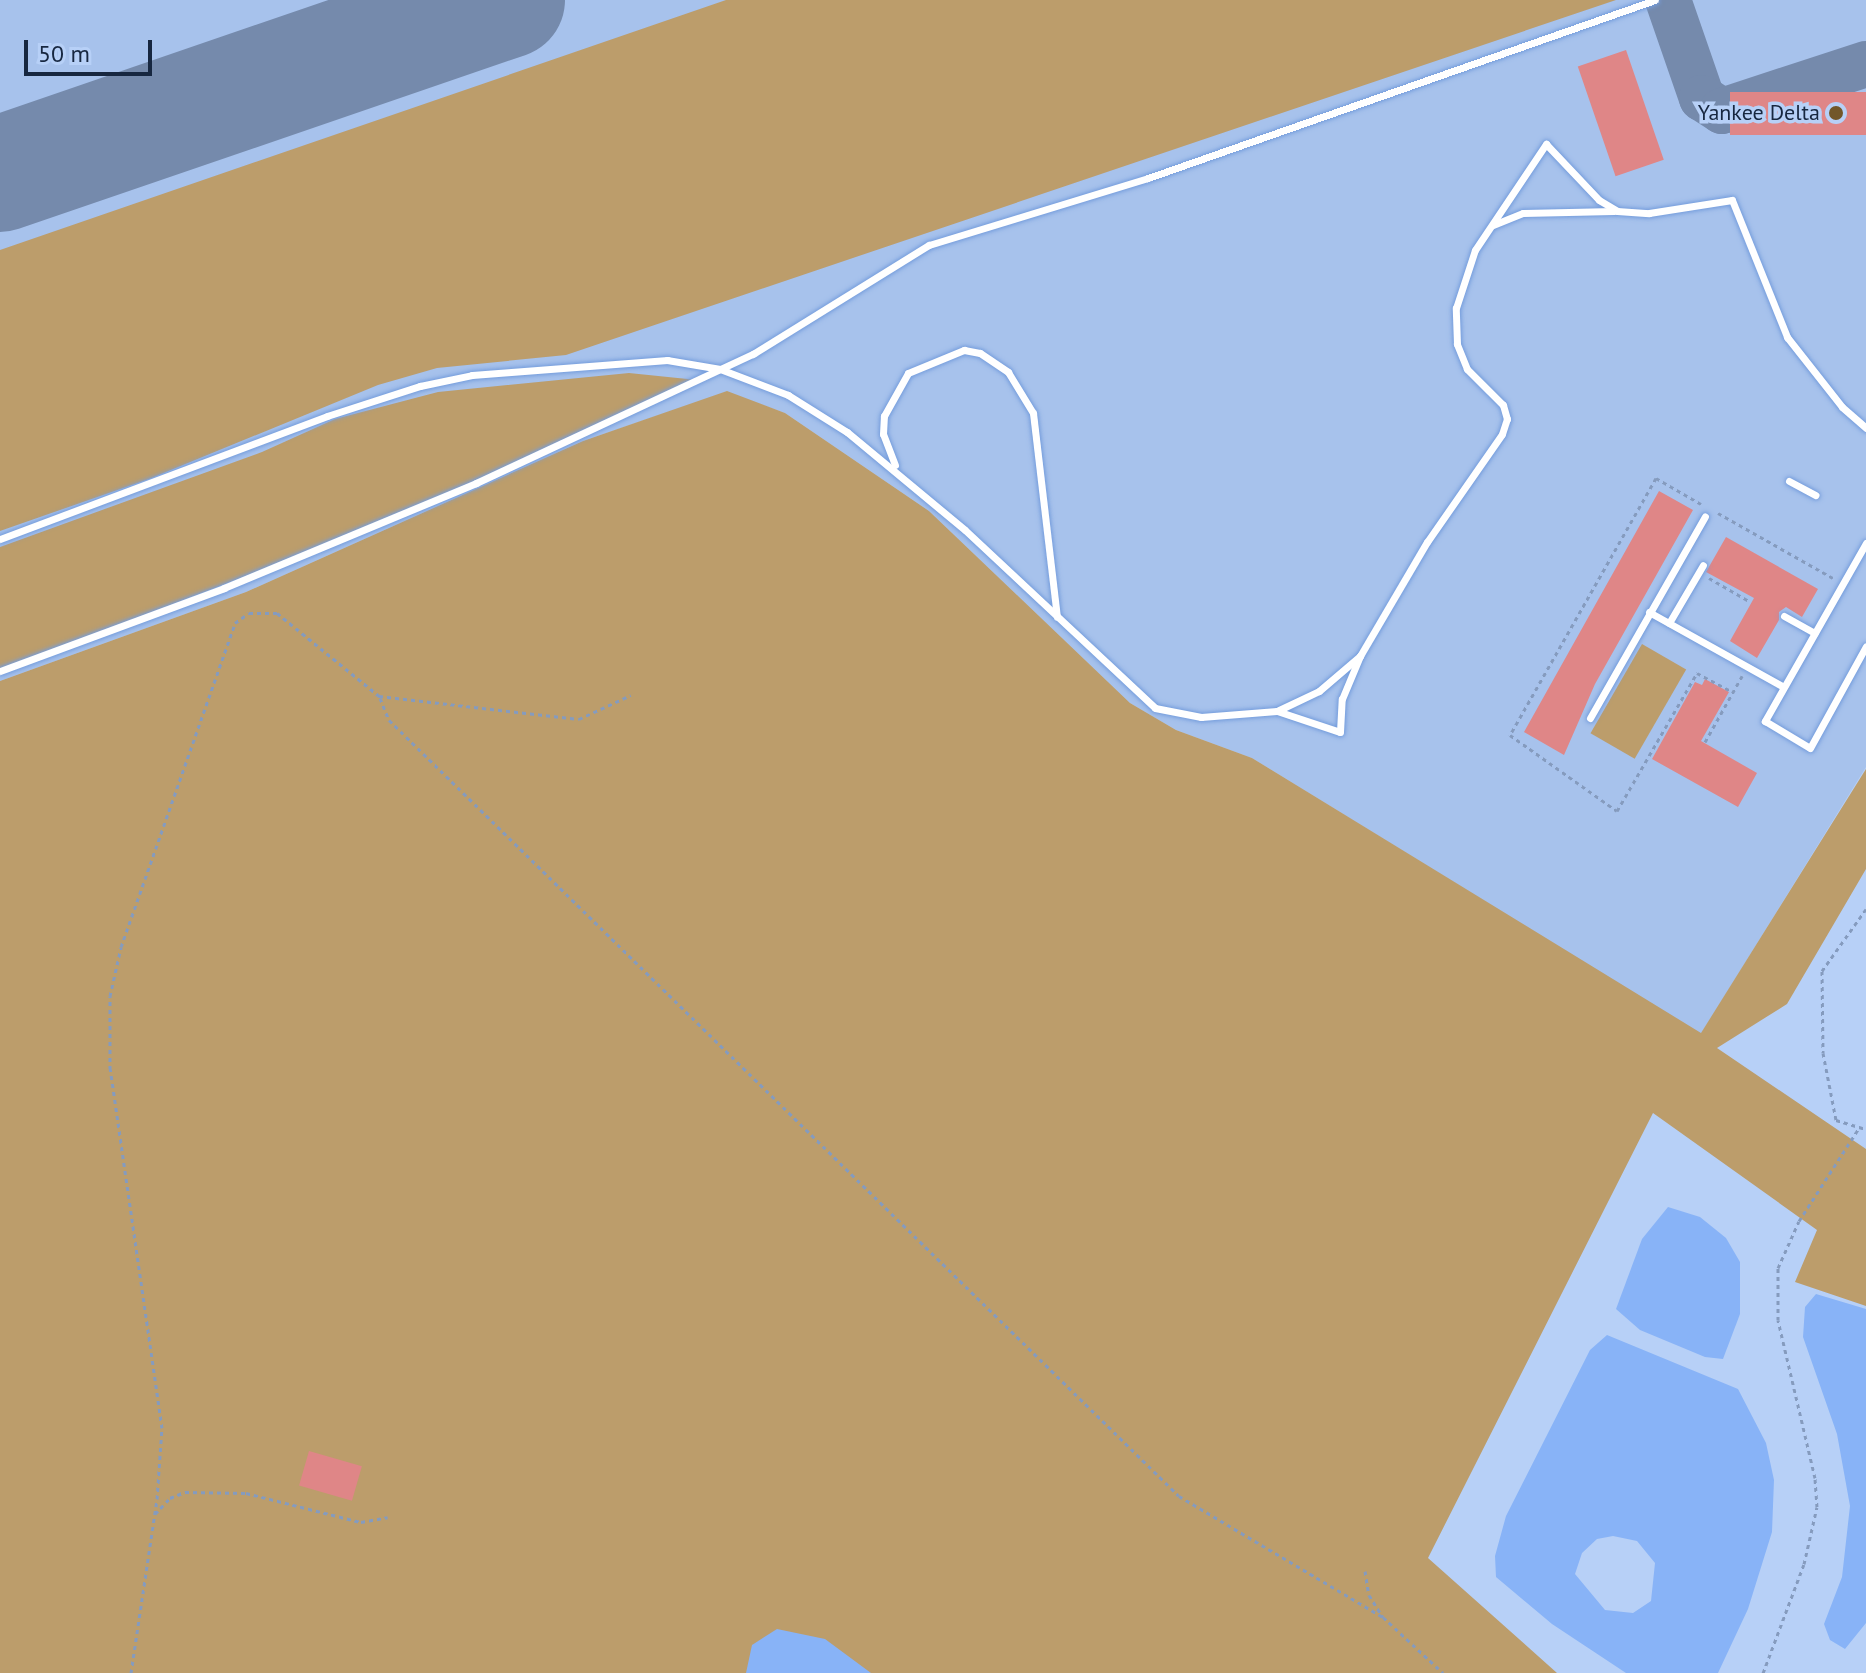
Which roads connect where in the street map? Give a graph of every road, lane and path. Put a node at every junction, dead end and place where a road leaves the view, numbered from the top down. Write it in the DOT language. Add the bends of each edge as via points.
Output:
graph roads {
  1 [pos="1655,0"];
  2 [pos="1617,211"];
  3 [pos="1491,226"];
  4 [pos="720,369"];
  5 [pos="1866,428"];
  6 [pos="902,477"];
  7 [pos="1789,481"];
  8 [pos="1815,495"];
  9 [pos="1705,516"];
  10 [pos="0,539"];
  11 [pos="1866,543"];
  12 [pos="1701,569"];
  13 [pos="1749,601"];
  14 [pos="1649,612"];
  15 [pos="1784,616"];
  16 [pos="1058,619"];
  17 [pos="1669,623"];
  18 [pos="1815,633"];
  19 [pos="1866,646"];
  20 [pos="1360,656"];
  21 [pos="0,671"];
  22 [pos="1742,676"];
  23 [pos="1784,687"];
  24 [pos="631,695"];
  25 [pos="379,696"];
  26 [pos="1277,711"];
  27 [pos="1590,718"];
  28 [pos="1705,742"];
  29 [pos="1866,909"];
  30 [pos="1859,1128"];
  31 [pos="1866,1129"];
  32 [pos="155,1514"];
  33 [pos="388,1517"];
  34 [pos="1365,1571"];
  35 [pos="1383,1617"];
  36 [pos="131,1673"];
  37 [pos="1443,1673"];
  38 [pos="1763,1673"];
  1 -- 4 [label="lane" via="1148,178 929,245"];
  2 -- 3 [label="lane" via="1523,213"];
  2 -- 3 [label="lane" via="1599,200 1546,144"];
  2 -- 5 [label="lane" via="1649,213 1732,200 1787,337 1842,407"];
  3 -- 20 [label="lane" via="1475,250 1456,308 1457,344 1467,369 1503,405 1507,419"];
  4 -- 6 [label="lane" via="788,395 857,439"];
  4 -- 10 [label="lane" via="667,360 615,361 472,375 420,386"];
  4 -- 21 [label="lane" via="382,524"];
  6 -- 16 [label="lane"];
  6 -- 16 [label="lane" via="887,451 884,416 908,373 964,350 980,353 1008,372 1033,413"];
  7 -- 8 [label="lane"];
  9 -- 14 [label="lane"];
  11 -- 18 [label="lane"];
  12 -- 13 [label="path"];
  12 -- 17 [label="lane"];
  14 -- 17 [label="lane"];
  14 -- 27 [label="lane"];
  15 -- 18 [label="lane"];
  16 -- 26 [label="lane" via="1155,708 1201,717"];
  17 -- 23 [label="lane"];
  18 -- 23 [label="lane"];
  19 -- 23 [label="lane" via="1810,748 1765,721"];
  20 -- 26 [label="lane" via="1319,691"];
  20 -- 26 [label="lane" via="1342,699 1340,732"];
  22 -- 28 [label="path"];
  24 -- 25 [label="path" via="579,719"];
  25 -- 32 [label="path" via="289,619 263,610 235,623 121,947 107,1038 160,1392"];
  25 -- 35 [label="path" via="389,720 1179,1496"];
  29 -- 30 [label="path" via="1822,971 1823,1053 1836,1120"];
  30 -- 31 [label="path"];
  30 -- 38 [label="path" via="1799,1221 1778,1268 1778,1320 1817,1507 1804,1564"];
  32 -- 33 [label="path" via="170,1498 185,1492 282,1500 361,1522"];
  32 -- 36 [label="path"];
  34 -- 35 [label="path" via="1369,1595"];
  35 -- 37 [label="path"];
}
